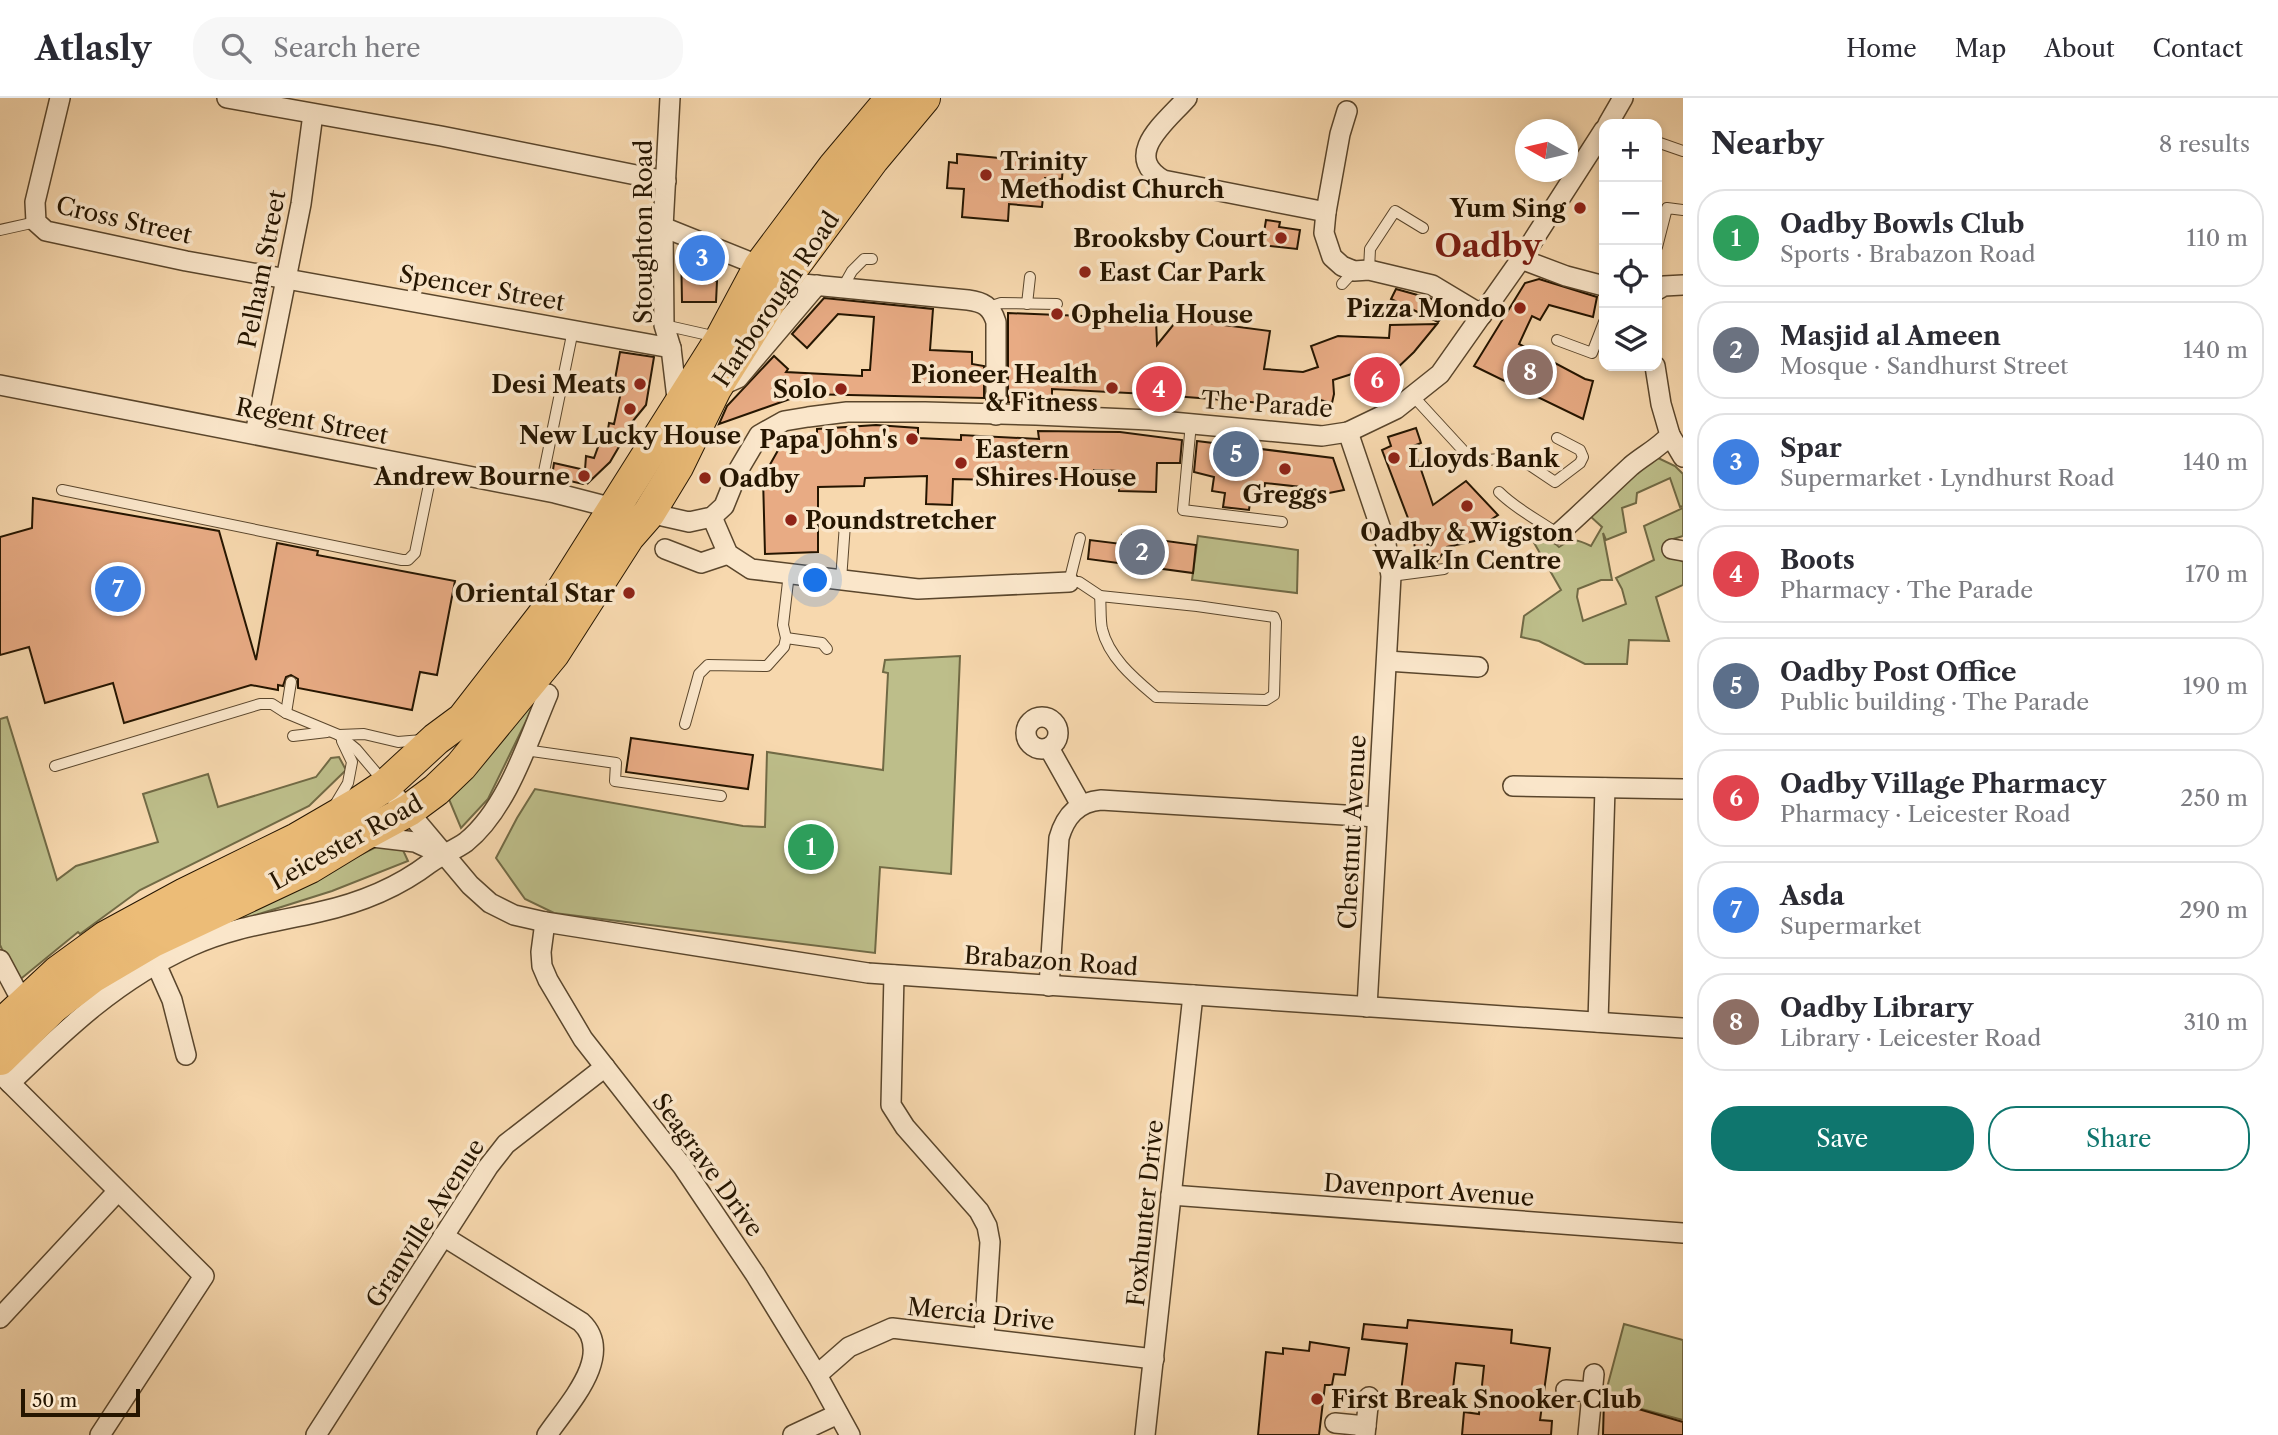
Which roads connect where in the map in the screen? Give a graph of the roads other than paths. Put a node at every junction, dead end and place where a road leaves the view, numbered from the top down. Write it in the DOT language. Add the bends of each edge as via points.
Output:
graph roads {
  1 [pos="60,98"];
  2 [pos="227,98"];
  3 [pos="670,98"];
  4 [pos="892,98"];
  5 [pos="923,98"];
  6 [pos="1187,98"];
  7 [pos="1623,98"];
  8 [pos="1347,111"];
  9 [pos="313,114"];
  10 [pos="1613,119"];
  11 [pos="1599,142"];
  12 [pos="1662,144"];
  13 [pos="1683,151"];
  14 [pos="666,181"];
  15 [pos="1683,210"];
  16 [pos="1326,212"];
  17 [pos="36,222"];
  18 [pos="663,227"];
  19 [pos="1423,228"];
  20 [pos="0,230"];
  21 [pos="1658,245"];
  22 [pos="872,259"];
  23 [pos="1521,259"];
  24 [pos="771,274"];
  25 [pos="1355,275"];
  26 [pos="1030,277"];
  27 [pos="285,278"];
  28 [pos="817,285"];
  29 [pos="1599,285"];
  30 [pos="1683,285"];
  31 [pos="843,287"];
  32 [pos="1662,287"];
  33 [pos="1027,304"];
  34 [pos="1056,304"];
  35 [pos="987,306"];
  36 [pos="1482,315"];
  37 [pos="664,324"];
  38 [pos="573,330"];
  39 [pos="1599,335"];
  40 [pos="721,339"];
  41 [pos="1557,340"];
  42 [pos="671,348"];
  43 [pos="1656,371"];
  44 [pos="0,385"];
  45 [pos="715,389"];
  46 [pos="1414,397"];
  47 [pos="678,408"];
  48 [pos="996,415"];
  49 [pos="1191,423"];
  50 [pos="1348,432"];
  51 [pos="255,434"];
  52 [pos="1670,435"];
  53 [pos="1557,438"];
  54 [pos="1683,457"];
  55 [pos="432,470"];
  56 [pos="62,491"];
  57 [pos="540,491"];
  58 [pos="1499,492"];
  59 [pos="613,508"];
  60 [pos="649,513"];
  61 [pos="712,517"];
  62 [pos="1282,522"];
  63 [pos="895,524"];
  64 [pos="1558,534"];
  65 [pos="1080,538"];
  66 [pos="665,549"];
  67 [pos="729,554"];
  68 [pos="1444,569"];
  69 [pos="789,573"];
  70 [pos="1391,576"];
  71 [pos="841,580"];
  72 [pos="1069,582"];
  73 [pos="1100,596"];
  74 [pos="786,638"];
  75 [pos="827,649"];
  76 [pos="553,654"];
  77 [pos="1387,661"];
  78 [pos="1478,667"];
  79 [pos="292,682"];
  80 [pos="548,694"];
  81 [pos="285,713"];
  82 [pos="463,719"];
  83 [pos="685,724"];
  84 [pos="335,733"];
  85 [pos="293,736"];
  86 [pos="436,739"];
  87 [pos="1049,748"];
  88 [pos="525,750"];
  89 [pos="55,766"];
  90 [pos="386,785"];
  91 [pos="1513,786"];
  92 [pos="1605,788"];
  93 [pos="1683,789"];
  94 [pos="721,796"];
  95 [pos="1081,805"];
  96 [pos="410,810"];
  97 [pos="1377,817"];
  98 [pos="361,836"];
  99 [pos="297,839"];
  100 [pos="444,855"];
  101 [pos="185,894"];
  102 [pos="545,922"];
  103 [pos="0,960"];
  104 [pos="156,964"];
  105 [pos="894,975"];
  106 [pos="1049,986"];
  107 [pos="1193,995"];
  108 [pos="26,1001"];
  109 [pos="1367,1007"];
  110 [pos="1598,1022"];
  111 [pos="0,1026"];
  112 [pos="1683,1028"];
  113 [pos="186,1055"];
  114 [pos="605,1067"];
  115 [pos="4,1072"];
  116 [pos="117,1192"];
  117 [pos="1171,1195"];
  118 [pos="1683,1233"];
  119 [pos="443,1236"];
  120 [pos="0,1318"];
  121 [pos="984,1338"];
  122 [pos="1154,1359"];
  123 [pos="817,1375"];
  124 [pos="1566,1390"];
  125 [pos="1370,1397"];
  126 [pos="838,1414"];
  127 [pos="1335,1423"];
  128 [pos="1365,1430"];
  129 [pos="100,1435"];
  130 [pos="316,1435"];
  131 [pos="548,1435"];
  132 [pos="793,1435"];
  133 [pos="850,1435"];
  134 [pos="1145,1435"];
  135 [pos="1588,1435"];
  1 -- 17 [label="street, Cross Street" via="35,202"];
  2 -- 9 [label="street"];
  3 -- 14 [label="street, Stoughton Road"];
  4 -- 24 [label="highway, Harborough Road" via="834,167"];
  5 -- 24 [label="highway, Harborough Road"];
  6 -- 16 [label="street" via="1149,141 1145,153 1154,175"];
  7 -- 10 [label="street"];
  8 -- 16 [label="street"];
  9 -- 14 [label="street"];
  9 -- 27 [label="street, Pelham Street"];
  11 -- 23 [label="street"];
  12 -- 13 [label="lane"];
  14 -- 18 [label="street, Stoughton Road"];
  15 -- 21 [label="lane" via="1667,208"];
  16 -- 25 [label="street" via="1324,233 1332,257"];
  17 -- 20 [label="lane"];
  17 -- 27 [label="street, Cross Street" via="46,231"];
  18 -- 24 [label="street"];
  18 -- 37 [label="street, Stoughton Road"];
  19 -- 25 [label="lane" via="1395,211"];
  22 -- 31 [label="lane" via="864,259"];
  23 -- 29 [label="street"];
  23 -- 36 [label="street"];
  24 -- 28 [label="street"];
  24 -- 40 [label="highway, Harborough Road"];
  24 -- 45 [label="highway, Harborough Road"];
  25 -- 36 [label="street" via="1433,285"];
  26 -- 33 [label="lane"];
  27 -- 38 [label="street, Spencer Street"];
  27 -- 51 [label="street, Pelham Street"];
  28 -- 31 [label="street"];
  28 -- 45 [label="street" via="738,378"];
  30 -- 32 [label="street"];
  31 -- 35 [label="street"];
  33 -- 34 [label="lane"];
  33 -- 35 [label="lane"];
  35 -- 48 [label="street" via="996,322"];
  36 -- 46 [label="street" via="1440,374"];
  37 -- 40 [label="lane"];
  37 -- 42 [label="street, Stoughton Road"];
  38 -- 42 [label="street, Spencer Street"];
  38 -- 57 [label="lane"];
  39 -- 41 [label="lane" via="1592,353"];
  40 -- 47 [label="highway, Harborough Road"];
  42 -- 47 [label="street, Stoughton Road"];
  43 -- 52 [label="street"];
  44 -- 51 [label="street, Regent Street"];
  45 -- 59 [label="highway" via="698,397 640,498"];
  45 -- 60 [label="highway, Harborough Road"];
  46 -- 50 [label="street"];
  46 -- 53 [label="lane" via="1476,461 1522,460 1555,482 1583,457 1580,450"];
  47 -- 59 [label="highway, Harborough Road"];
  48 -- 49 [label="street, The Parade"];
  48 -- 61 [label="street, The Parade" via="847,412 785,421 758,435 724,506"];
  49 -- 50 [label="street, The Parade" via="1322,436"];
  49 -- 62 [label="lane" via="1183,510"];
  50 -- 70 [label="street, Chestnut Avenue" via="1386,544"];
  51 -- 55 [label="street, Regent Street"];
  52 -- 54 [label="street"];
  52 -- 64 [label="street"];
  55 -- 56 [label="lane" via="415,553 408,560"];
  55 -- 57 [label="street, Regent Street"];
  57 -- 59 [label="street, Regent Street"];
  58 -- 64 [label="lane" via="1521,512"];
  59 -- 60 [label="highway"];
  59 -- 82 [label="highway, Leicester Road" via="560,594"];
  60 -- 61 [label="street" via="689,522"];
  60 -- 76 [label="highway, Leicester Road" via="628,537"];
  60 -- 82 [label="highway" via="622,522 543,645"];
  61 -- 67 [label="street"];
  63 -- 71 [label="lane" via="845,524"];
  65 -- 72 [label="lane"];
  66 -- 67 [label="street" via="701,563"];
  67 -- 69 [label="street" via="751,569"];
  68 -- 70 [label="lane"];
  69 -- 71 [label="street"];
  69 -- 74 [label="lane" via="783,625"];
  70 -- 77 [label="street, Chestnut Avenue"];
  71 -- 72 [label="street" via="918,589"];
  72 -- 73 [label="lane" via="1079,582"];
  73 -- 73 [label="lane" via="1274,617 1274,695 1266,700 1156,697 1109,647 1102,628"];
  74 -- 75 [label="lane" via="822,643"];
  74 -- 83 [label="lane" via="767,666 703,668"];
  76 -- 90 [label="highway" via="427,775 410,785"];
  76 -- 96 [label="highway, Leicester Road" via="461,766"];
  77 -- 78 [label="street"];
  77 -- 97 [label="street, Chestnut Avenue"];
  79 -- 81 [label="lane"];
  80 -- 88 [label="street"];
  81 -- 84 [label="lane"];
  81 -- 89 [label="lane" via="272,704 260,704"];
  82 -- 86 [label="highway, Leicester Road"];
  84 -- 85 [label="lane"];
  84 -- 86 [label="lane" via="398,742"];
  84 -- 90 [label="lane" via="356,749"];
  84 -- 99 [label="lane" via="352,762 348,783 340,799"];
  86 -- 90 [label="highway, Leicester Road"];
  87 -- 95 [label="street"];
  88 -- 94 [label="lane" via="616,763 615,781"];
  88 -- 100 [label="street" via="487,819 468,840"];
  90 -- 96 [label="street, Brabazon Road"];
  90 -- 99 [label="highway, Leicester Road"];
  91 -- 92 [label="street"];
  92 -- 93 [label="street"];
  92 -- 110 [label="street"];
  95 -- 97 [label="street" via="1101,800"];
  95 -- 106 [label="street" via="1063,823 1059,838"];
  96 -- 98 [label="highway, Leicester Road"];
  96 -- 100 [label="street, Brabazon Road"];
  96 -- 101 [label="highway" via="387,806 300,858"];
  97 -- 109 [label="street, Chestnut Avenue"];
  98 -- 100 [label="street, Brabazon Road" via="415,842"];
  98 -- 115 [label="highway, Leicester Road" via="310,867 153,941 92,976 53,1007"];
  99 -- 101 [label="highway, Leicester Road"];
  100 -- 102 [label="street, Brabazon Road" via="490,903 514,915"];
  100 -- 104 [label="street" via="397,886 362,901 229,931"];
  101 -- 108 [label="highway, Leicester Road" via="106,937"];
  102 -- 105 [label="street, Brabazon Road"];
  102 -- 114 [label="street, Seagrave Drive" via="542,966 583,1039"];
  103 -- 108 [label="street"];
  104 -- 113 [label="street" via="172,1000"];
  104 -- 115 [label="street" via="109,993"];
  105 -- 106 [label="street, Brabazon Road"];
  105 -- 121 [label="street" via="891,1105 987,1226"];
  106 -- 107 [label="street, Brabazon Road"];
  107 -- 109 [label="street, Brabazon Road"];
  107 -- 117 [label="street, Foxhunter Drive"];
  108 -- 111 [label="highway, Leicester Road"];
  109 -- 110 [label="street, Brabazon Road"];
  110 -- 112 [label="street, Brabazon Road"];
  114 -- 119 [label="street, Granville Avenue" via="506,1144"];
  114 -- 123 [label="street, Seagrave Drive" via="684,1167"];
  115 -- 116 [label="street"];
  116 -- 120 [label="street"];
  116 -- 129 [label="street" via="204,1276"];
  117 -- 118 [label="street, Davenport Avenue"];
  117 -- 122 [label="street, Foxhunter Drive"];
  119 -- 130 [label="street, Granville Avenue"];
  119 -- 131 [label="street" via="590,1330 594,1354 590,1370"];
  121 -- 122 [label="street, Mercia Drive"];
  121 -- 123 [label="street, Mercia Drive" via="892,1328 849,1347"];
  122 -- 134 [label="street, Foxhunter Drive"];
  123 -- 126 [label="street, Seagrave Drive"];
  124 -- 135 [label="street" via="1593,1383"];
  125 -- 128 [label="street"];
  126 -- 132 [label="street"];
  126 -- 133 [label="street, Seagrave Drive"];
  127 -- 128 [label="street"];
}
